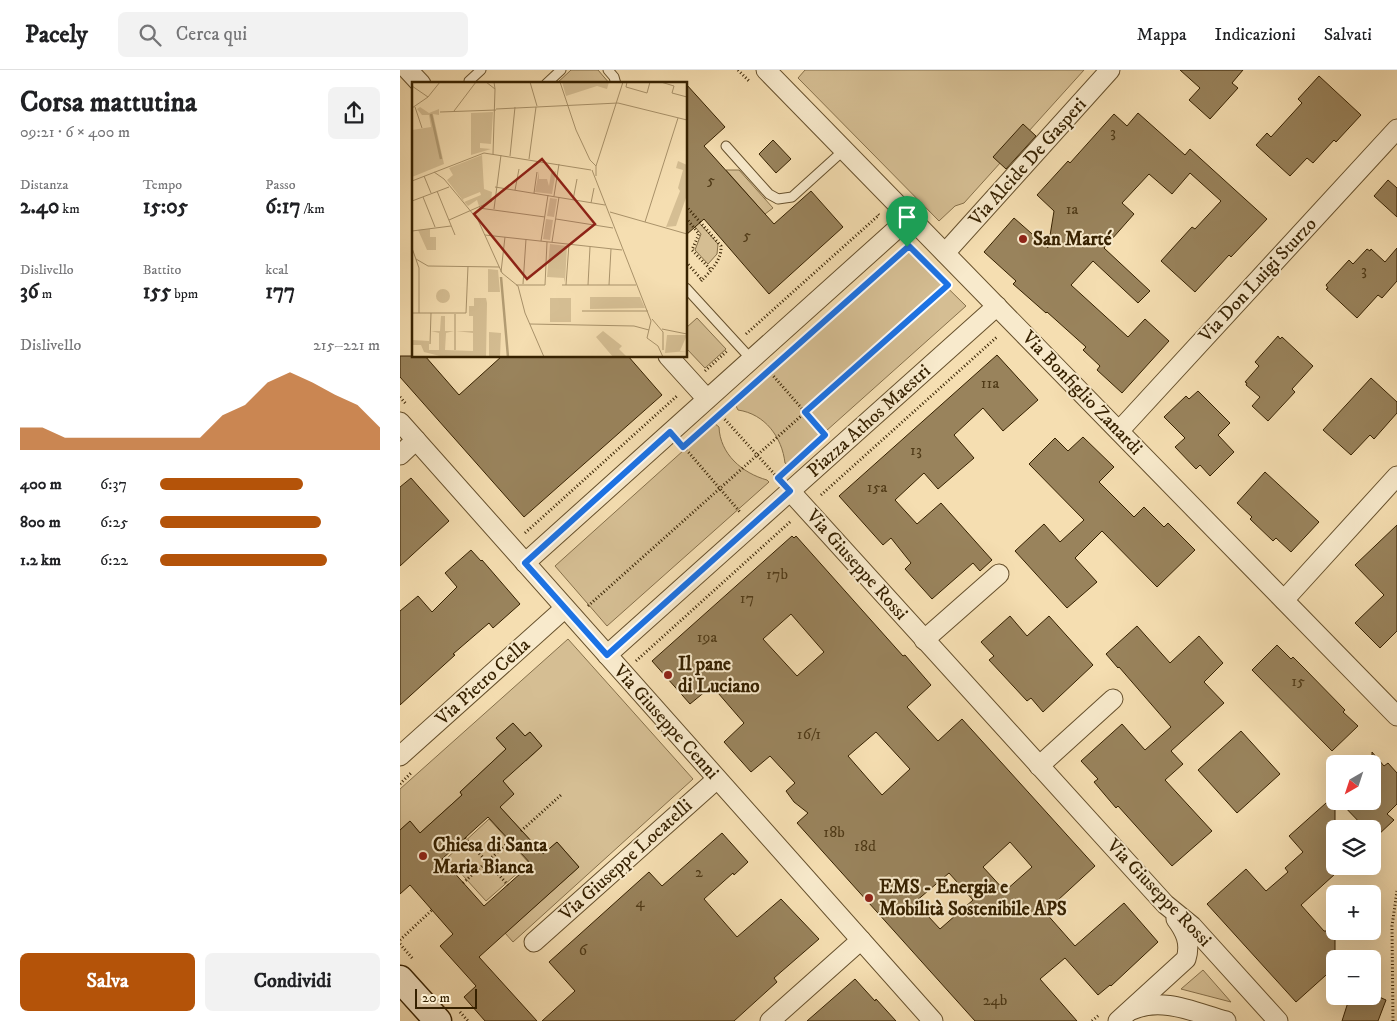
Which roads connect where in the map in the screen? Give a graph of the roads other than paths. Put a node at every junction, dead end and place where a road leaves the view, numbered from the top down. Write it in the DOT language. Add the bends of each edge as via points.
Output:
graph roads {
  1 [pos="408,70"];
  2 [pos="481,70"];
  3 [pos="562,70"];
  4 [pos="608,70"];
  5 [pos="1110,70"];
  6 [pos="774,73"];
  7 [pos="418,82"];
  8 [pos="470,82"];
  9 [pos="548,82"];
  10 [pos="615,82"];
  11 [pos="1397,129"];
  12 [pos="726,146"];
  13 [pos="844,150"];
  14 [pos="910,218"];
  15 [pos="945,253"];
  16 [pos="688,290"];
  17 [pos="997,306"];
  18 [pos="670,358"];
  19 [pos="752,360"];
  20 [pos="707,400"];
  21 [pos="400,422"];
  22 [pos="1119,431"];
  23 [pos="416,440"];
  24 [pos="400,455"];
  25 [pos="1397,476"];
  26 [pos="784,484"];
  27 [pos="525,563"];
  28 [pos="999,574"];
  29 [pos="1284,600"];
  30 [pos="573,604"];
  31 [pos="924,640"];
  32 [pos="607,655"];
  33 [pos="1114,700"];
  34 [pos="1397,716"];
  35 [pos="400,756"];
  36 [pos="1039,766"];
  37 [pos="717,779"];
  38 [pos="1165,904"];
  39 [pos="861,940"];
  40 [pos="534,942"];
  41 [pos="400,979"];
  42 [pos="1120,1019"];
  43 [pos="438,1021"];
  44 [pos="770,1021"];
  45 [pos="933,1021"];
  46 [pos="1226,1021"];
  47 [pos="1278,1021"];
  1 -- 7 [label="street"];
  2 -- 8 [label="lane"];
  3 -- 9 [label="lane"];
  4 -- 10 [label="lane"];
  5 -- 15 [label="street, Via Alcide De Gasperi"];
  6 -- 13 [label="street, Via Bonfiglio Zanardi"];
  11 -- 22 [label="street, Via Don Luigi Sturzo"];
  12 -- 13 [label="lane" via="778,200 792,197"];
  13 -- 14 [label="street, Via Bonfiglio Zanardi"];
  14 -- 15 [label="street, Via Bonfiglio Zanardi"];
  14 -- 19 [label="street"];
  15 -- 17 [label="street, Via Bonfiglio Zanardi"];
  16 -- 19 [label="lane"];
  17 -- 22 [label="street, Via Bonfiglio Zanardi"];
  17 -- 26 [label="street, Piazza Athos Maestri"];
  18 -- 20 [label="street"];
  19 -- 20 [label="street"];
  20 -- 27 [label="street"];
  21 -- 23 [label="street, Via Giuseppe Cenni"];
  22 -- 29 [label="street, Via Bonfiglio Zanardi"];
  23 -- 24 [label="street"];
  23 -- 27 [label="street, Via Giuseppe Cenni"];
  25 -- 29 [label="street"];
  26 -- 31 [label="street, Via Giuseppe Rossi"];
  26 -- 32 [label="street, Piazza Athos Maestri" via="752,526"];
  27 -- 30 [label="street, Via Giuseppe Cenni"];
  28 -- 31 [label="street"];
  29 -- 34 [label="street, Via Bonfiglio Zanardi"];
  30 -- 32 [label="street, Via Giuseppe Cenni"];
  30 -- 35 [label="street, Via Pietro Cella"];
  31 -- 36 [label="street, Via Giuseppe Rossi"];
  32 -- 37 [label="street, Via Giuseppe Cenni"];
  33 -- 36 [label="street"];
  36 -- 38 [label="street, Via Giuseppe Rossi"];
  37 -- 39 [label="street, Via Giuseppe Cenni"];
  37 -- 40 [label="street, Via Giuseppe Locatelli"];
  38 -- 42 [label="street" via="1185,932 1188,944 1186,959"];
  38 -- 47 [label="street, Via Giuseppe Rossi" via="1192,926"];
  39 -- 44 [label="street"];
  39 -- 45 [label="street, Via Giuseppe Cenni"];
  41 -- 43 [label="street"];
  42 -- 46 [label="street" via="1140,1007 1163,1004"];
}
